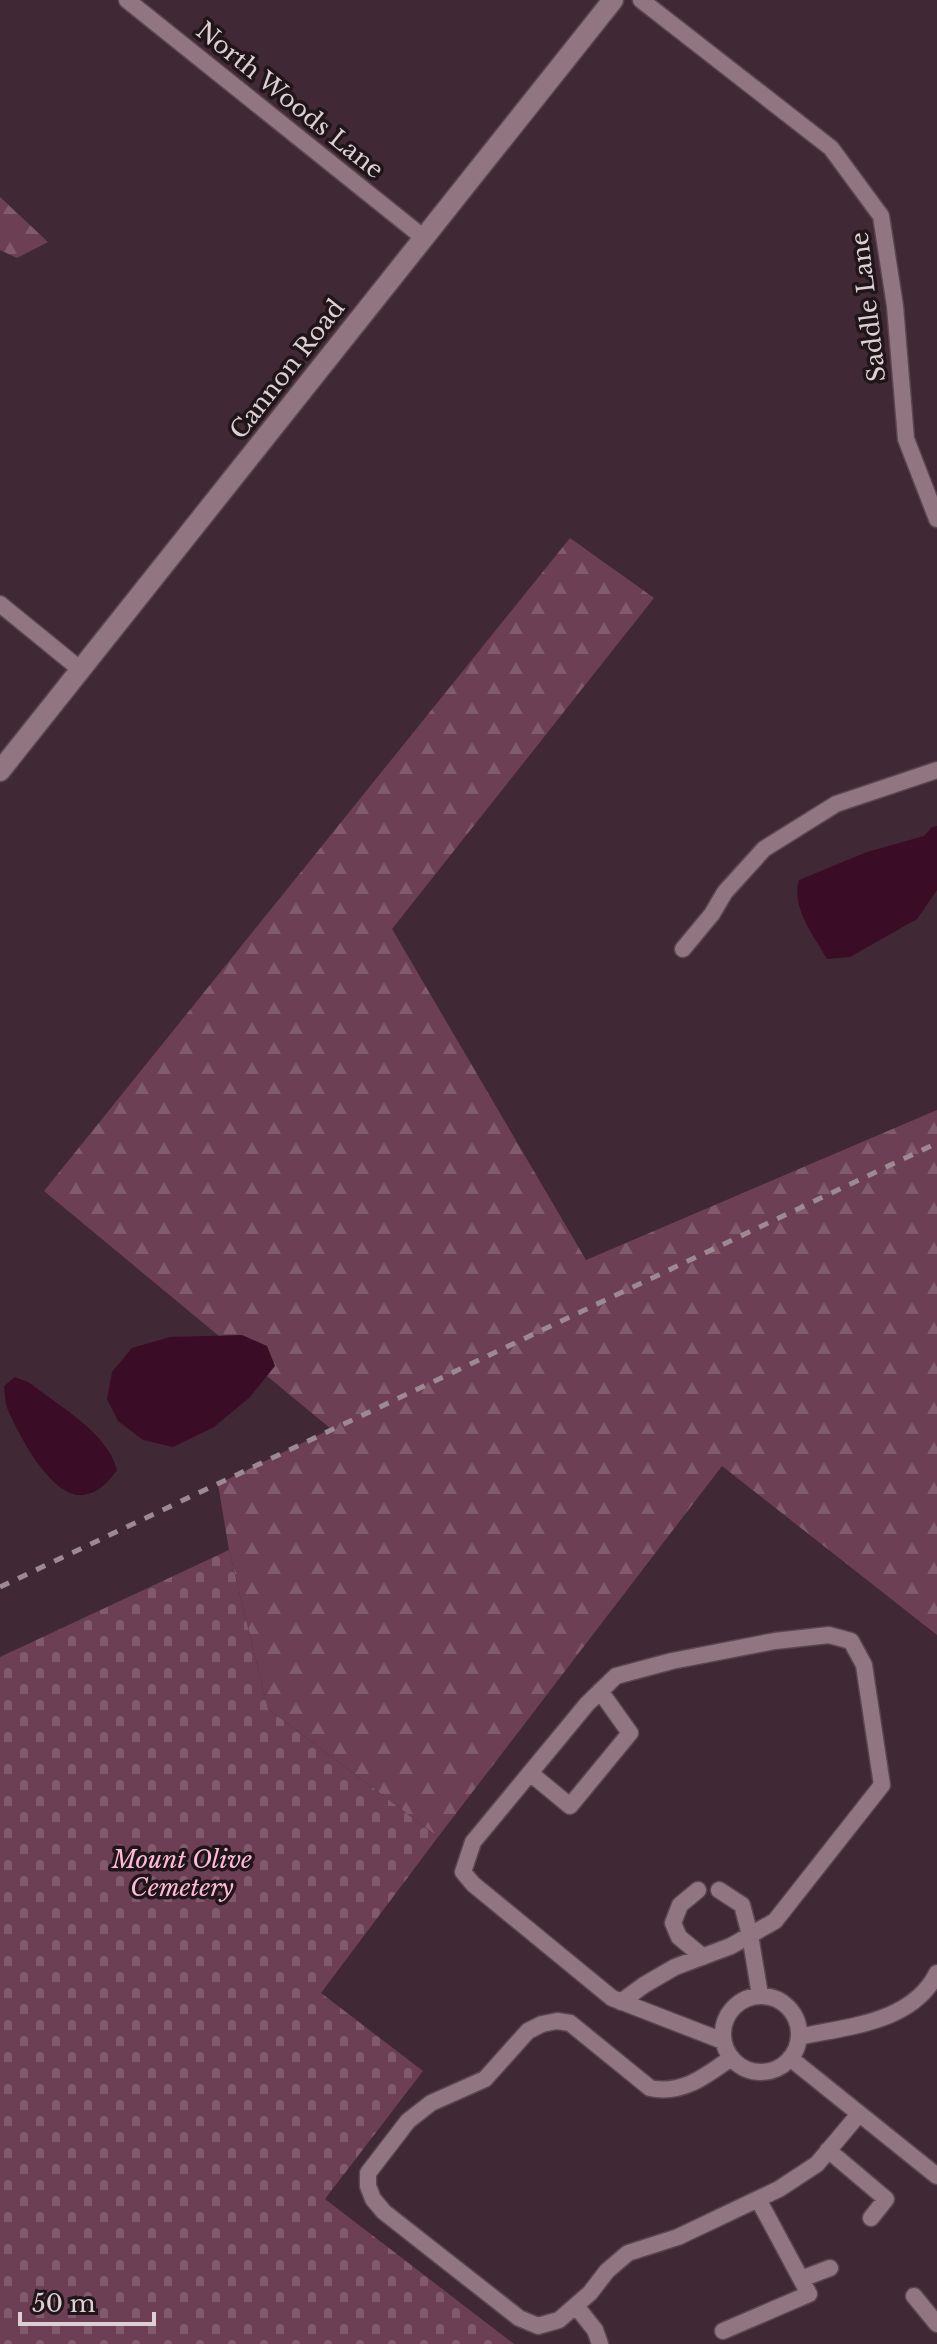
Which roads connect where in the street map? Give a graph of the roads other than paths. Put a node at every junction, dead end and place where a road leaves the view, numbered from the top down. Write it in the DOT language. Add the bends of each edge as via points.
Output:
graph roads {
  1 [pos="127,0"];
  2 [pos="613,0"];
  3 [pos="641,0"];
  4 [pos="424,238"];
  5 [pos="937,519"];
  6 [pos="0,604"];
  7 [pos="81,670"];
  8 [pos="937,770"];
  9 [pos="0,771"];
  10 [pos="683,949"];
  11 [pos="600,1691"];
  12 [pos="530,1773"];
  13 [pos="698,1890"];
  14 [pos="719,1890"];
  15 [pos="750,1935"];
  16 [pos="703,1957"];
  17 [pos="935,1983"];
  18 [pos="760,1995"];
  19 [pos="621,2002"];
  20 [pos="799,2037"];
  21 [pos="723,2041"];
  22 [pos="731,2058"];
  23 [pos="790,2058"];
  24 [pos="859,2114"];
  25 [pos="828,2150"];
  26 [pos="937,2176"];
  27 [pos="758,2199"];
  28 [pos="871,2218"];
  29 [pos="830,2268"];
  30 [pos="801,2279"];
  31 [pos="914,2296"];
  32 [pos="576,2306"];
  33 [pos="937,2324"];
  34 [pos="723,2331"];
  35 [pos="600,2344"];
  1 -- 4 [label="street, North Woods Lane"];
  2 -- 4 [label="main road, Cannon Road"];
  3 -- 5 [label="street, Saddle Lane" via="831,148 881,216 906,439"];
  4 -- 7 [label="main road, Cannon Road"];
  6 -- 7 [label="street"];
  7 -- 9 [label="main road, Cannon Road"];
  8 -- 10 [label="street" via="836,804 764,849"];
  11 -- 12 [label="street"];
  11 -- 12 [label="street" via="630,1733 570,1806"];
  11 -- 15 [label="street" via="616,1676 687,1658 829,1635 851,1641 864,1665 882,1785 775,1921"];
  12 -- 19 [label="street" via="473,1842 463,1872"];
  13 -- 16 [label="street" via="680,1905 673,1923 679,1937"];
  14 -- 15 [label="street" via="742,1905"];
  15 -- 16 [label="street"];
  15 -- 18 [label="street"];
  16 -- 19 [label="street" via="675,1967"];
  17 -- 20 [label="street" via="890,2016"];
  18 -- 20 [label="street" via="789,2008"];
  18 -- 21 [label="street" via="731,2010"];
  19 -- 21 [label="street"];
  20 -- 23 [label="street"];
  21 -- 22 [label="street"];
  22 -- 23 [label="street" via="760,2072"];
  22 -- 32 [label="street" via="688,2085 664,2091 650,2088 570,2023 542,2024 528,2031 485,2079 431,2103 408,2121 368,2173 373,2199 384,2212 519,2318 538,2326 550,2324"];
  23 -- 24 [label="street"];
  24 -- 25 [label="street"];
  24 -- 26 [label="street"];
  25 -- 27 [label="street" via="817,2164"];
  25 -- 28 [label="street" via="886,2199"];
  27 -- 30 [label="street"];
  27 -- 32 [label="street" via="678,2237 628,2253"];
  29 -- 30 [label="street"];
  30 -- 34 [label="street" via="809,2294"];
  31 -- 33 [label="street"];
  32 -- 35 [label="street"];
}
